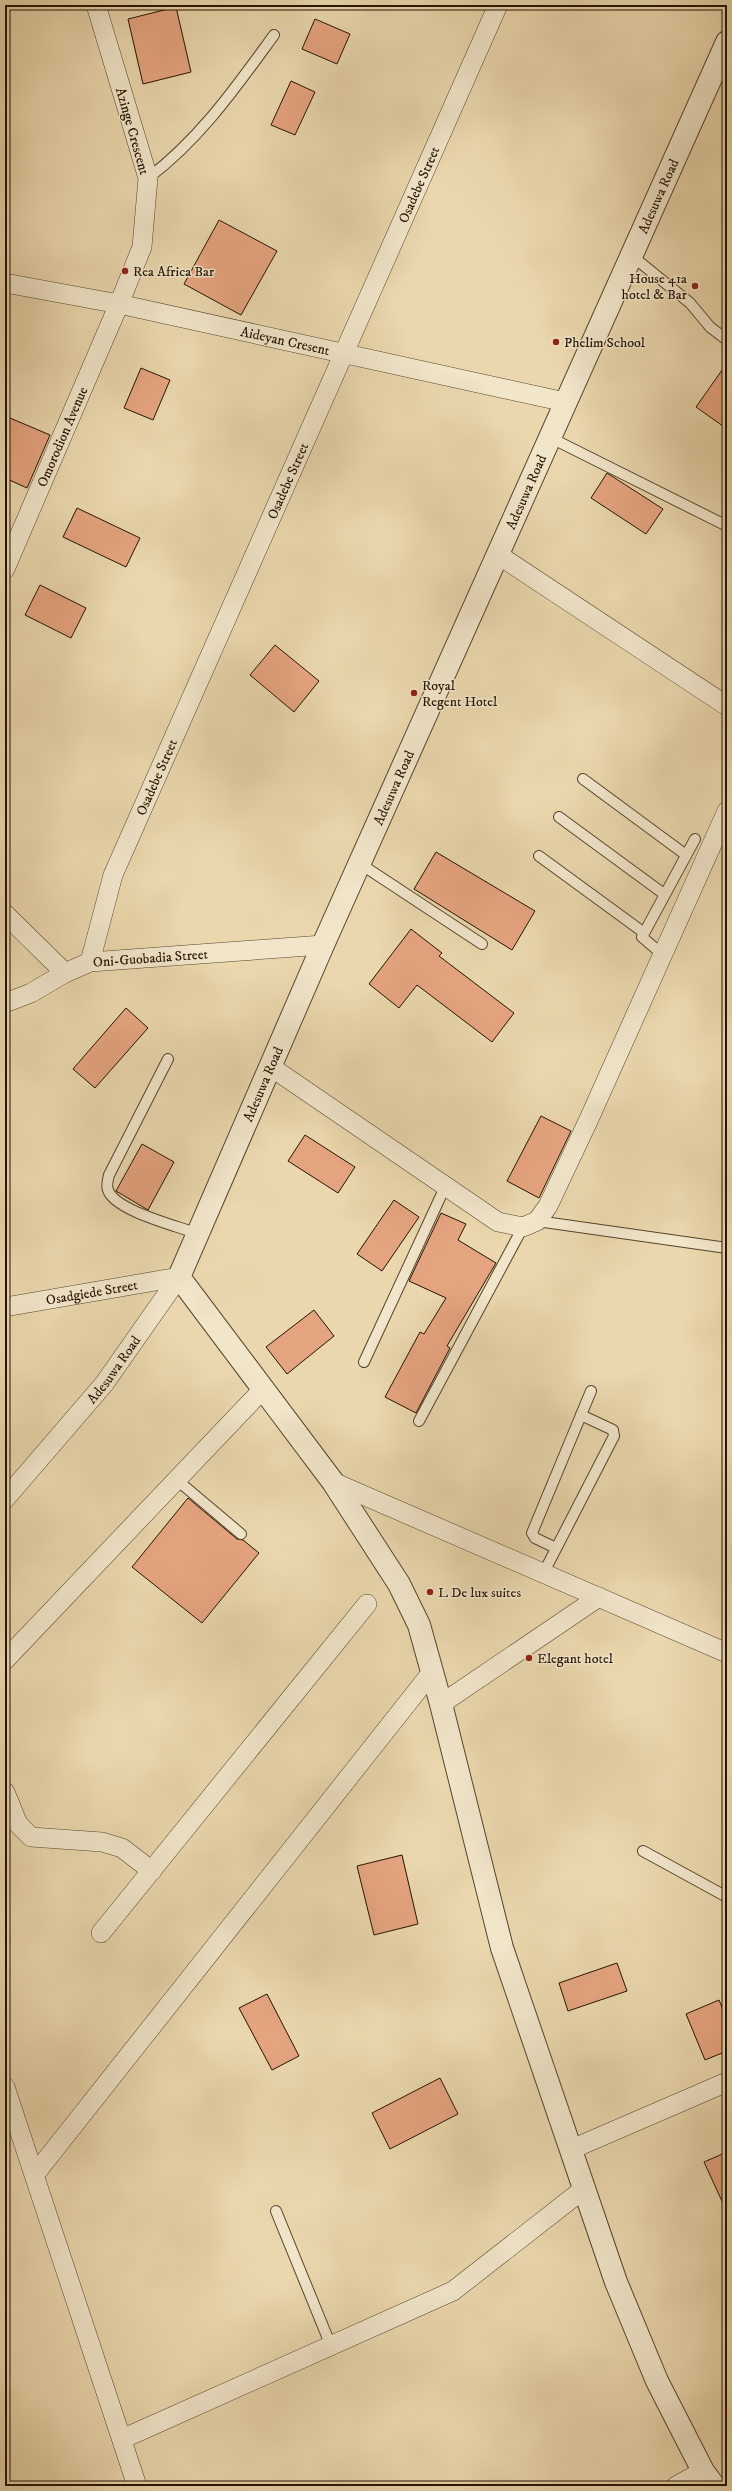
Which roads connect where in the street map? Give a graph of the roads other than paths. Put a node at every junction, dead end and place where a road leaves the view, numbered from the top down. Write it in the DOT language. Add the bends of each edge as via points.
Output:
graph roads {
  1 [pos="96,5"];
  2 [pos="498,5"];
  3 [pos="274,34"];
  4 [pos="727,42"];
  5 [pos="148,178"];
  6 [pos="631,255"];
  7 [pos="5,283"];
  8 [pos="119,304"];
  9 [pos="727,340"];
  10 [pos="344,355"];
  11 [pos="565,402"];
  12 [pos="549,437"];
  13 [pos="727,526"];
  14 [pos="497,554"];
  15 [pos="5,568"];
  16 [pos="727,706"];
  17 [pos="582,779"];
  18 [pos="727,811"];
  19 [pos="559,817"];
  20 [pos="695,839"];
  21 [pos="686,855"];
  22 [pos="538,856"];
  23 [pos="359,863"];
  24 [pos="664,894"];
  25 [pos="5,914"];
  26 [pos="643,932"];
  27 [pos="482,944"];
  28 [pos="323,945"];
  29 [pos="663,955"];
  30 [pos="90,962"];
  31 [pos="65,974"];
  32 [pos="5,1003"];
  33 [pos="168,1059"];
  34 [pos="271,1067"];
  35 [pos="445,1187"];
  36 [pos="530,1224"];
  37 [pos="198,1234"];
  38 [pos="727,1248"];
  39 [pos="179,1277"];
  40 [pos="5,1307"];
  41 [pos="364,1362"];
  42 [pos="264,1388"];
  43 [pos="591,1391"];
  44 [pos="581,1415"];
  45 [pos="419,1421"];
  46 [pos="177,1480"];
  47 [pos="333,1482"];
  48 [pos="5,1499"];
  49 [pos="241,1534"];
  50 [pos="556,1548"];
  51 [pos="543,1574"];
  52 [pos="599,1597"];
  53 [pos="367,1604"];
  54 [pos="727,1653"];
  55 [pos="5,1660"];
  56 [pos="432,1672"];
  57 [pos="441,1704"];
  58 [pos="5,1792"];
  59 [pos="643,1851"];
  60 [pos="152,1871"];
  61 [pos="727,1898"];
  62 [pos="101,1933"];
  63 [pos="727,2082"];
  64 [pos="5,2087"];
  65 [pos="572,2149"];
  66 [pos="35,2174"];
  67 [pos="585,2188"];
  68 [pos="276,2211"];
  69 [pos="331,2346"];
  70 [pos="122,2439"];
  71 [pos="709,2479"];
  72 [pos="137,2486"];
  73 [pos="676,2486"];
  1 -- 5 [label="street, Azinge Crescent"];
  2 -- 10 [label="street, Osadebe Street"];
  3 -- 5 [label="lane" via="202,130"];
  4 -- 6 [label="street, Adesuwa Road"];
  5 -- 8 [label="street, Azinge Crescent" via="142,247"];
  6 -- 9 [label="lane" via="690,303 710,327"];
  6 -- 11 [label="street, Adesuwa Road"];
  7 -- 8 [label="street, Aideyan Cresent"];
  8 -- 10 [label="street, Aideyan Cresent"];
  8 -- 15 [label="street, Omorodion Avenue"];
  10 -- 11 [label="street, Aideyan Cresent"];
  10 -- 30 [label="street, Osadebe Street" via="113,875"];
  11 -- 12 [label="street, Adesuwa Road"];
  12 -- 13 [label="lane"];
  12 -- 14 [label="street, Adesuwa Road"];
  14 -- 16 [label="street"];
  14 -- 23 [label="street, Adesuwa Road"];
  17 -- 21 [label="lane"];
  18 -- 29 [label="street"];
  19 -- 24 [label="lane"];
  20 -- 21 [label="lane"];
  21 -- 24 [label="lane"];
  22 -- 26 [label="lane"];
  23 -- 27 [label="lane"];
  23 -- 28 [label="street, Adesuwa Road"];
  24 -- 26 [label="lane"];
  25 -- 31 [label="street"];
  26 -- 29 [label="lane" via="644,941"];
  28 -- 30 [label="street, Oni-Guobadia Street"];
  28 -- 34 [label="street, Adesuwa Road"];
  29 -- 36 [label="street" via="548,1206"];
  30 -- 31 [label="street, Oni-Guobadia Street"];
  31 -- 32 [label="street, Oni-Guobadia Street" via="31,993"];
  33 -- 37 [label="lane" via="109,1175 107,1189 113,1199 125,1207"];
  34 -- 35 [label="street"];
  34 -- 37 [label="street, Adesuwa Road"];
  35 -- 36 [label="street" via="498,1222"];
  35 -- 41 [label="lane"];
  36 -- 38 [label="lane"];
  36 -- 45 [label="lane"];
  37 -- 39 [label="street, Adesuwa Road"];
  39 -- 40 [label="street, Osadgiede Street"];
  39 -- 42 [label="street"];
  39 -- 48 [label="street, Adesuwa Road" via="104,1384"];
  42 -- 46 [label="street"];
  42 -- 47 [label="street"];
  43 -- 44 [label="lane"];
  44 -- 50 [label="lane" via="532,1534"];
  44 -- 50 [label="lane" via="608,1426 613,1430 614,1436"];
  46 -- 49 [label="lane"];
  46 -- 55 [label="street"];
  47 -- 51 [label="street"];
  47 -- 56 [label="street" via="399,1584 419,1625"];
  50 -- 51 [label="lane"];
  51 -- 52 [label="street"];
  52 -- 54 [label="street"];
  52 -- 57 [label="street"];
  53 -- 60 [label="street"];
  56 -- 57 [label="street"];
  56 -- 66 [label="street"];
  57 -- 65 [label="street" via="502,1948"];
  58 -- 60 [label="street" via="18,1824 31,1837 102,1842 122,1848"];
  59 -- 61 [label="lane"];
  60 -- 62 [label="street"];
  63 -- 65 [label="street"];
  64 -- 66 [label="street"];
  65 -- 67 [label="street"];
  66 -- 70 [label="street"];
  67 -- 69 [label="street" via="453,2291"];
  67 -- 71 [label="street" via="616,2282 657,2381"];
  68 -- 69 [label="lane"];
  69 -- 70 [label="street"];
  70 -- 72 [label="street"];
  71 -- 73 [label="street"];
}
